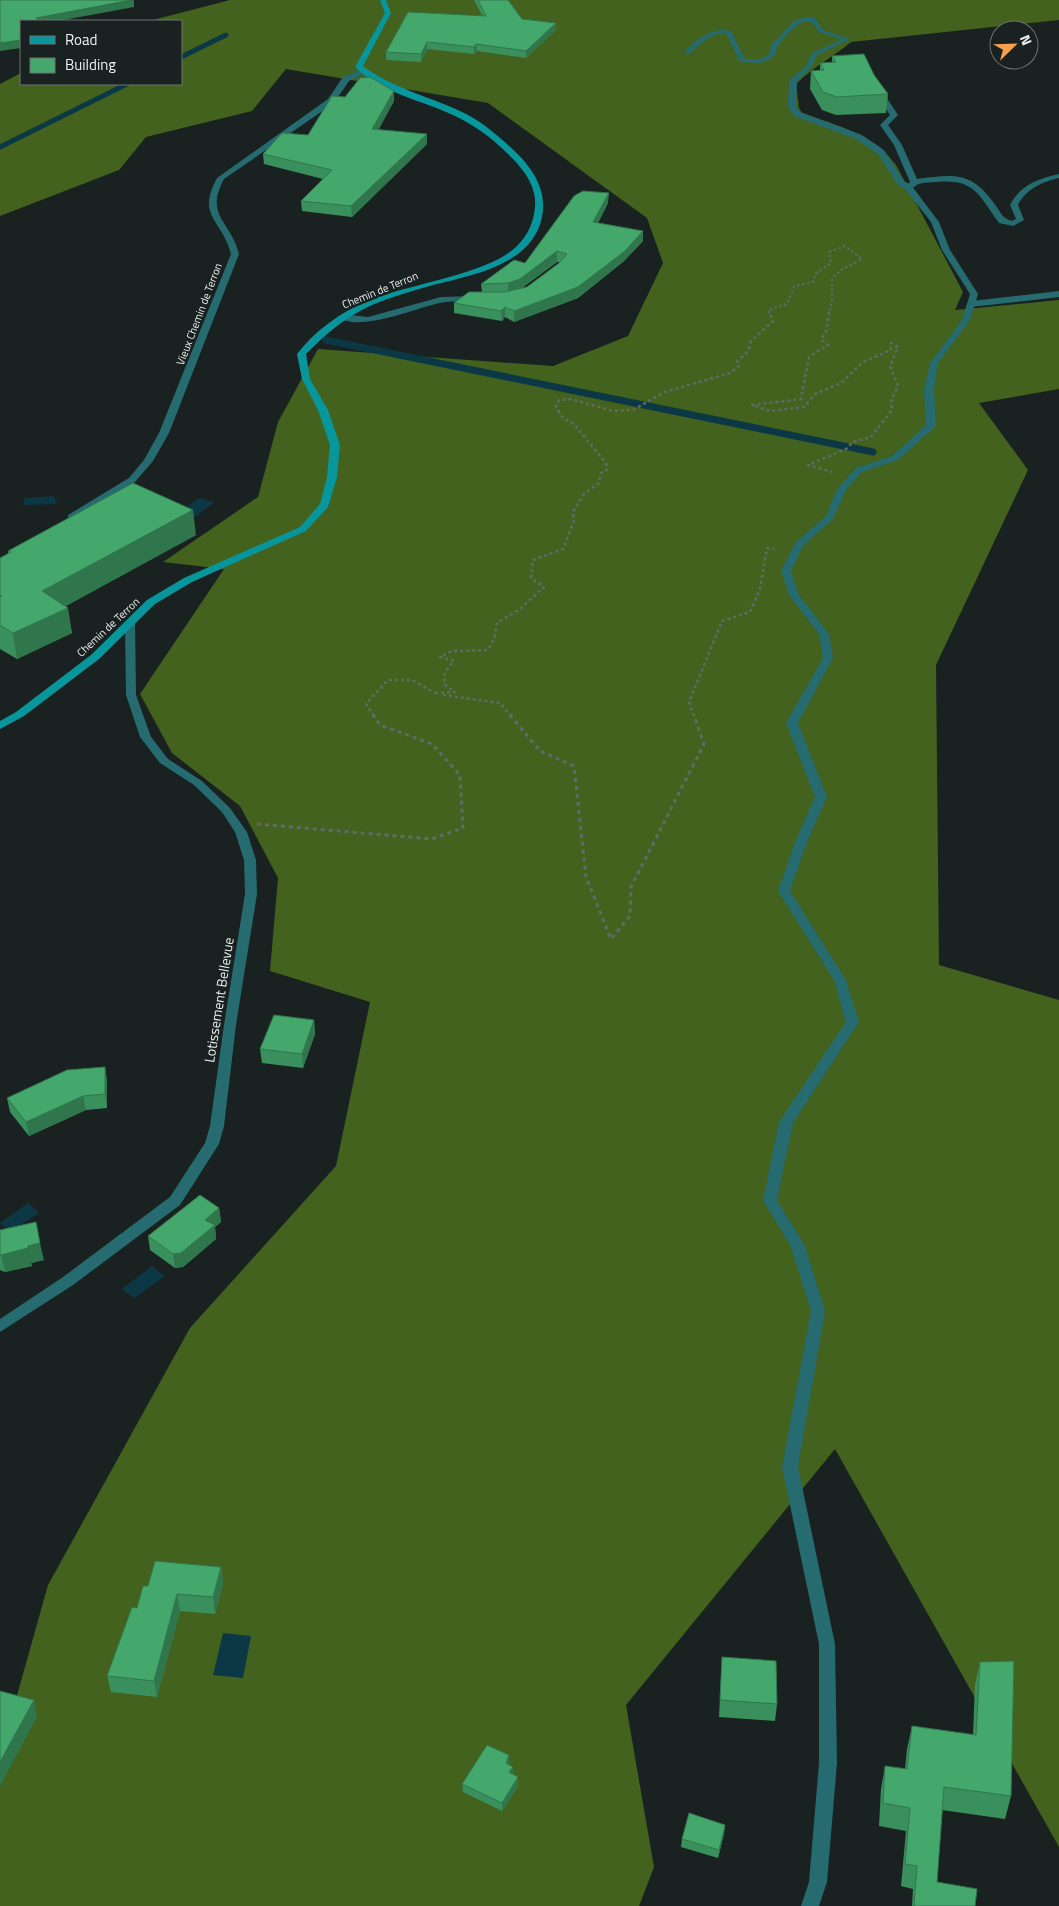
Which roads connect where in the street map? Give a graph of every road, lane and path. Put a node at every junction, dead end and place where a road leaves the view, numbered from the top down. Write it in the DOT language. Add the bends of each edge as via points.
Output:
graph roads {
  1 [pos="383,0"];
  2 [pos="687,53"];
  3 [pos="365,71"];
  4 [pos="874,83"];
  5 [pos="1059,176"];
  6 [pos="911,185"];
  7 [pos="1059,294"];
  8 [pos="484,299"];
  9 [pos="971,304"];
  10 [pos="342,317"];
  11 [pos="854,476"];
  12 [pos="64,522"];
  13 [pos="796,552"];
  14 [pos="130,623"];
  15 [pos="435,693"];
  16 [pos="0,726"];
  17 [pos="233,821"];
  18 [pos="0,1326"];
  19 [pos="810,1906"];
  1 -- 3 [label="street" via="388,13 359,67"];
  2 -- 6 [label="street" via="714,32 725,30 729,32 742,61 761,61 772,56 773,46 788,34 796,21 813,19 821,31 847,40 814,54 808,68 792,80 792,106 797,114 873,144 901,183"];
  3 -- 10 [label="street, Chemin de Terron" via="481,127 532,177 540,195 539,217 530,237 511,255 474,271 409,289"];
  3 -- 12 [label="street, Vieux Chemin de Terron" via="346,79 331,101 221,178 213,190 210,204 233,240 234,254 164,433 148,461 132,480"];
  4 -- 6 [label="street" via="894,115 884,125 898,145"];
  5 -- 6 [label="street" via="1034,184 1023,192 1014,205 1020,220 1012,224 1002,222 970,182 937,180"];
  6 -- 9 [label="street" via="974,294"];
  7 -- 9 [label="street"];
  8 -- 10 [label="street" via="441,300 368,320"];
  9 -- 11 [label="street" via="966,320 934,363 929,389 930,426 895,458 859,470"];
  10 -- 14 [label="street, Chemin de Terron" via="301,354 306,378 323,410 335,445 325,506 303,529 188,580 151,602"];
  11 -- 13 [label="street" via="842,489 830,517 799,545"];
  11 -- 15 [label="path" via="808,465 846,449 853,442 870,438 892,410 891,401 898,386 890,372 890,361 898,347 891,343 891,350 864,362 841,383 815,394 804,407 768,411 757,410 752,405 801,399 810,358 828,345 821,339 826,332 824,320 832,302 830,282 836,273 862,259 845,246 829,252 831,263 815,274 814,281 794,287 787,304 768,310 773,321 750,341 748,351 737,362 739,366 730,373 665,392 633,410 613,411 593,408 571,399 559,400 556,407 563,418 574,424 606,463 607,470 601,473 599,484 584,494 573,512 574,521 562,549 533,560 530,578 544,587 520,609 497,622 488,650 452,651 440,658 454,661 445,672 444,684 455,692"];
  13 -- 15 [label="path" via="767,548 760,589 750,612 722,621 689,702 704,744 631,888 630,916 611,939 586,876 574,766 540,751 500,703"];
  13 -- 19 [label="street" via="786,571 794,595 824,634 828,658 792,724 821,797 784,891 840,980 853,1022 786,1122 770,1200 798,1246 818,1310 790,1467 828,1644 828,1764 818,1882"];
  14 -- 16 [label="street, Chemin de Terron" via="95,657"];
  14 -- 17 [label="street, Lotissement Bellevue" via="131,695 146,738 164,761 198,783"];
  15 -- 17 [label="path" via="412,680 388,680 366,704 380,724 432,744 460,776 463,828 432,839"];
  17 -- 18 [label="street, Lotissement Bellevue" via="241,832 250,860 251,894 212,1144 184,1190 164,1211"];
}
